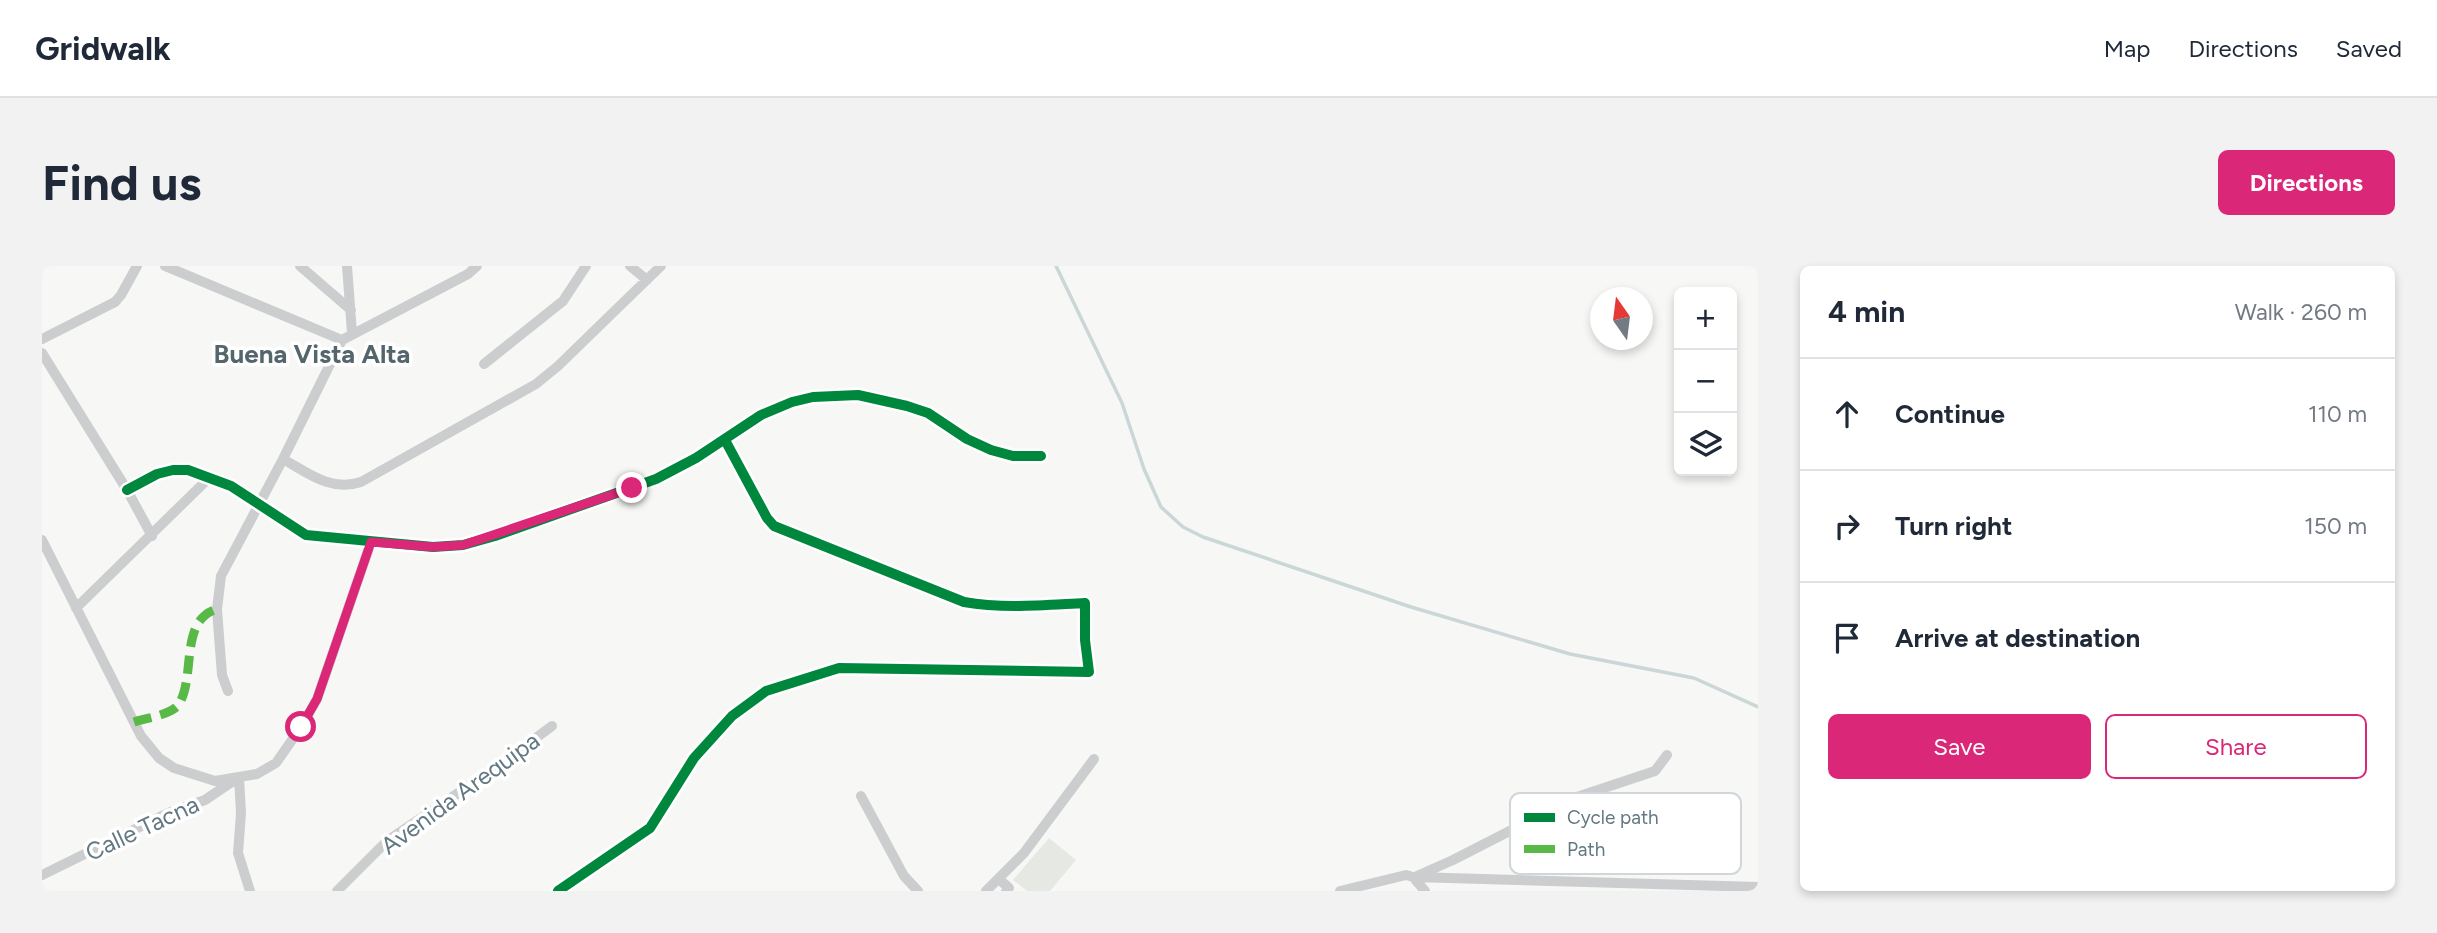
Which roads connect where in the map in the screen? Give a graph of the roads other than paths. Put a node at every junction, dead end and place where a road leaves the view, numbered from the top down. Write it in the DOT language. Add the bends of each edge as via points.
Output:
graph roads {
  1 [pos="137,266"];
  2 [pos="165,266"];
  3 [pos="300,266"];
  4 [pos="347,266"];
  5 [pos="477,266"];
  6 [pos="586,266"];
  7 [pos="630,266"];
  8 [pos="661,266"];
  9 [pos="647,280"];
  10 [pos="351,310"];
  11 [pos="352,333"];
  12 [pos="42,339"];
  13 [pos="342,340"];
  14 [pos="42,353"];
  15 [pos="484,364"];
  16 [pos="724,440"];
  17 [pos="1041,456"];
  18 [pos="283,459"];
  19 [pos="211,476"];
  20 [pos="127,490"];
  21 [pos="258,504"];
  22 [pos="152,536"];
  23 [pos="42,540"];
  24 [pos="371,542"];
  25 [pos="76,608"];
  26 [pos="228,691"];
  27 [pos="552,726"];
  28 [pos="1667,755"];
  29 [pos="1094,759"];
  30 [pos="239,778"];
  31 [pos="1590,793"];
  32 [pos="861,796"];
  33 [pos="1510,831"];
  34 [pos="42,874"];
  35 [pos="1413,877"];
  36 [pos="999,879"];
  37 [pos="1583,883"];
  38 [pos="1758,887"];
  39 [pos="250,891"];
  40 [pos="337,891"];
  41 [pos="558,891"];
  42 [pos="918,891"];
  43 [pos="986,891"];
  44 [pos="1006,891"];
  45 [pos="1340,891"];
  46 [pos="1425,891"];
  47 [pos="1569,891"];
  1 -- 12 [label="street" via="115,302"];
  2 -- 13 [label="street"];
  3 -- 10 [label="street"];
  4 -- 10 [label="street"];
  5 -- 11 [label="street"];
  6 -- 15 [label="street" via="563,301"];
  7 -- 9 [label="street"];
  8 -- 9 [label="street"];
  9 -- 18 [label="street" via="536,384 361,482 331,484"];
  10 -- 11 [label="street"];
  11 -- 13 [label="street"];
  13 -- 18 [label="street"];
  14 -- 20 [label="street"];
  16 -- 17 [label="street" via="761,415 792,402 858,396 928,413 991,450"];
  16 -- 24 [label="street" via="656,480 463,545"];
  16 -- 41 [label="street" via="774,526 964,602 1024,607 1085,603 1089,673 839,668 766,691 732,716 694,758 650,828"];
  18 -- 21 [label="street"];
  19 -- 20 [label="street" via="173,470"];
  19 -- 21 [label="street"];
  19 -- 22 [label="street"];
  20 -- 22 [label="street"];
  21 -- 24 [label="street" via="306,535"];
  21 -- 26 [label="street" via="221,576 217,609 222,675"];
  22 -- 25 [label="street"];
  23 -- 25 [label="street"];
  24 -- 30 [label="street" via="317,699 276,762"];
  25 -- 30 [label="street" via="141,736 159,758 174,768 215,781"];
  27 -- 40 [label="street, Avenida Arequipa" via="387,841"];
  28 -- 31 [label="street" via="1655,772"];
  29 -- 36 [label="street"];
  30 -- 34 [label="street, Calle Tacna" via="205,800"];
  30 -- 39 [label="street" via="237,853"];
  32 -- 42 [label="street" via="904,876"];
  33 -- 35 [label="street"];
  35 -- 37 [label="street"];
  35 -- 45 [label="street"];
  35 -- 46 [label="street"];
  36 -- 43 [label="street"];
  36 -- 44 [label="street" via="1009,888"];
  37 -- 38 [label="street"];
  37 -- 47 [label="street"];
}
